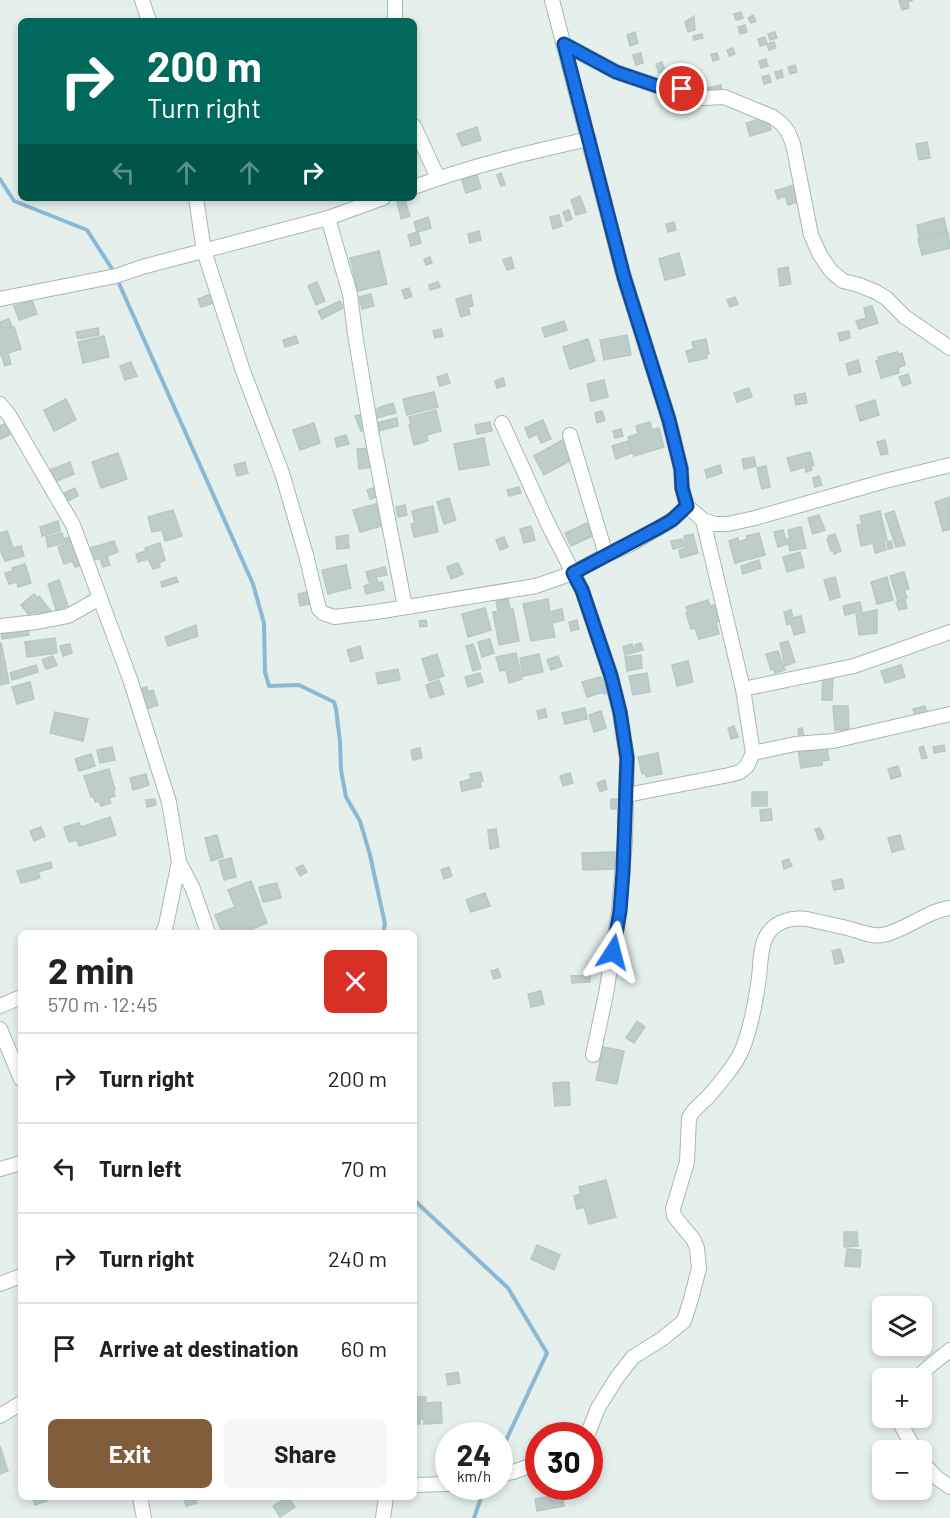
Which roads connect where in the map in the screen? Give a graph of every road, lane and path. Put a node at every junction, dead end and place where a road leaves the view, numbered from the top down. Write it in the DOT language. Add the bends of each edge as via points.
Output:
graph roads {
  1 [pos="142,0"];
  2 [pos="395,0"];
  3 [pos="552,0"];
  4 [pos="148,18"];
  5 [pos="395,18"];
  6 [pos="564,44"];
  7 [pos="417,132"];
  8 [pos="589,139"];
  9 [pos="438,178"];
  10 [pos="417,186"];
  11 [pos="196,201"];
  12 [pos="375,201"];
  13 [pos="328,218"];
  14 [pos="204,251"];
  15 [pos="0,299"];
  16 [pos="950,348"];
  17 [pos="0,404"];
  18 [pos="502,423"];
  19 [pos="570,435"];
  20 [pos="950,465"];
  21 [pos="687,506"];
  22 [pos="703,520"];
  23 [pos="606,555"];
  24 [pos="573,573"];
  25 [pos="100,598"];
  26 [pos="405,607"];
  27 [pos="0,626"];
  28 [pos="950,632"];
  29 [pos="743,689"];
  30 [pos="950,714"];
  31 [pos="753,753"];
  32 [pos="627,795"];
  33 [pos="179,862"];
  34 [pos="950,908"];
  35 [pos="164,930"];
  36 [pos="207,930"];
  37 [pos="18,998"];
  38 [pos="0,1006"];
  39 [pos="0,1029"];
  40 [pos="593,1055"];
  41 [pos="18,1072"];
  42 [pos="18,1164"];
  43 [pos="0,1169"];
  44 [pos="18,1277"];
  45 [pos="0,1284"];
  46 [pos="950,1350"];
  47 [pos="928,1368"];
  48 [pos="18,1405"];
  49 [pos="0,1416"];
  50 [pos="592,1422"];
  51 [pos="932,1473"];
  52 [pos="435,1484"];
  53 [pos="417,1485"];
  54 [pos="950,1487"];
  55 [pos="141,1500"];
  56 [pos="386,1500"];
  57 [pos="144,1518"];
  58 [pos="383,1518"];
  1 -- 4 [label="street"];
  2 -- 5 [label="street"];
  3 -- 6 [label="street"];
  6 -- 8 [label="street"];
  6 -- 16 [label="street" via="616,72 703,98 724,97 782,124 793,144 811,235 831,271 843,281 886,298 905,317"];
  7 -- 9 [label="street"];
  8 -- 9 [label="street" via="511,156"];
  8 -- 21 [label="street" via="624,277 669,420"];
  9 -- 10 [label="street"];
  11 -- 14 [label="street"];
  12 -- 13 [label="street"];
  13 -- 14 [label="street"];
  13 -- 26 [label="street" via="350,294"];
  14 -- 15 [label="street" via="116,276"];
  14 -- 26 [label="street" via="282,473 319,609 334,617"];
  17 -- 25 [label="street" via="73,525"];
  18 -- 24 [label="street"];
  19 -- 23 [label="street"];
  20 -- 22 [label="street" via="755,518 728,524"];
  21 -- 22 [label="street"];
  21 -- 23 [label="street" via="672,520"];
  22 -- 29 [label="street"];
  23 -- 24 [label="street"];
  24 -- 26 [label="street" via="536,586"];
  24 -- 32 [label="street" via="582,590 620,712 627,758"];
  25 -- 27 [label="street" via="68,616"];
  25 -- 33 [label="street" via="166,793"];
  28 -- 29 [label="street" via="854,666"];
  29 -- 31 [label="street"];
  30 -- 31 [label="street" via="833,741"];
  31 -- 32 [label="street" via="740,772"];
  32 -- 40 [label="street" via="620,911"];
  33 -- 35 [label="street"];
  33 -- 36 [label="street"];
  34 -- 50 [label="street" via="882,935 795,918 779,923 767,935 741,1052 716,1089 689,1118 687,1162 673,1209 697,1248 699,1268 684,1321 633,1357"];
  37 -- 38 [label="street"];
  39 -- 41 [label="street"];
  42 -- 43 [label="street"];
  44 -- 45 [label="street"];
  46 -- 47 [label="street"];
  48 -- 49 [label="street"];
  51 -- 54 [label="street"];
  52 -- 53 [label="street"];
  55 -- 57 [label="street"];
  56 -- 58 [label="street"];
}
